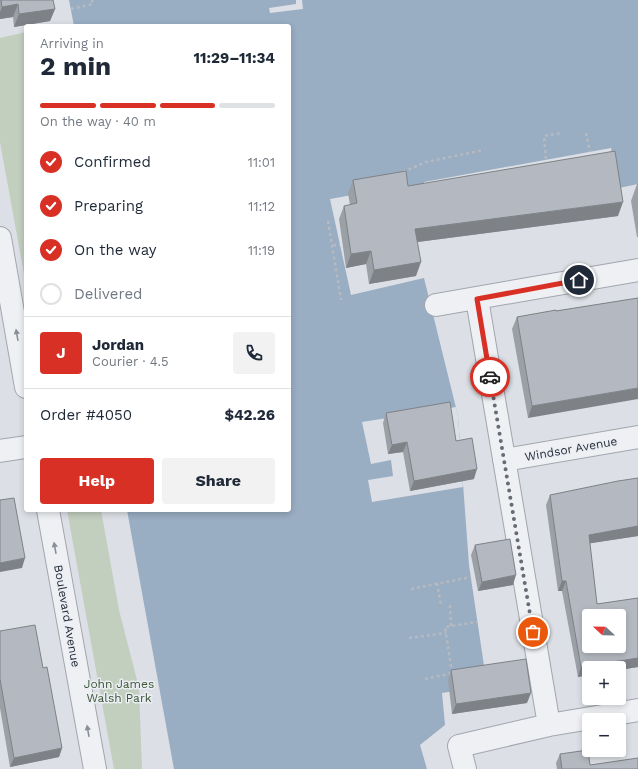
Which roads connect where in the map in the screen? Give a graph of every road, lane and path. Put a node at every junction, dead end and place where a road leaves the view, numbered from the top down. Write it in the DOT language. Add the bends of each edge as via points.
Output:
graph roads {
  1 [pos="92,0"];
  2 [pos="71,9"];
  3 [pos="561,133"];
  4 [pos="586,133"];
  5 [pos="484,150"];
  6 [pos="590,152"];
  7 [pos="546,160"];
  8 [pos="403,172"];
  9 [pos="397,173"];
  10 [pos="404,180"];
  11 [pos="328,221"];
  12 [pos="0,238"];
  13 [pos="332,245"];
  14 [pos="340,245"];
  15 [pos="638,270"];
  16 [pos="477,299"];
  17 [pos="341,300"];
  18 [pos="436,305"];
  19 [pos="24,376"];
  20 [pos="638,437"];
  21 [pos="24,447"];
  22 [pos="0,451"];
  23 [pos="504,460"];
  24 [pos="48,512"];
  25 [pos="470,577"];
  26 [pos="437,583"];
  27 [pos="411,589"];
  28 [pos="441,605"];
  29 [pos="450,605"];
  30 [pos="477,622"];
  31 [pos="451,626"];
  32 [pos="446,633"];
  33 [pos="409,638"];
  34 [pos="458,672"];
  35 [pos="452,673"];
  36 [pos="425,679"];
  37 [pos="638,710"];
  38 [pos="549,725"];
  39 [pos="95,769"];
  40 [pos="466,769"];
  1 -- 2 [label="path" via="93,4"];
  3 -- 7 [label="path" via="544,136"];
  4 -- 6 [label="path"];
  5 -- 8 [label="path" via="426,162"];
  8 -- 9 [label="path"];
  8 -- 10 [label="path"];
  11 -- 13 [label="path"];
  19 -- 12 [label="street, one-way"];
  13 -- 14 [label="path"];
  13 -- 17 [label="path"];
  15 -- 16 [label="street"];
  16 -- 18 [label="street"];
  16 -- 23 [label="street"];
  20 -- 23 [label="street, Windsor Avenue"];
  21 -- 22 [label="street"];
  23 -- 38 [label="street"];
  39 -- 24 [label="street, Boulevard Avenue, one-way"];
  25 -- 26 [label="path"];
  26 -- 27 [label="path"];
  26 -- 28 [label="path"];
  29 -- 31 [label="path"];
  30 -- 31 [label="path"];
  31 -- 32 [label="path" via="445,626"];
  32 -- 33 [label="path"];
  32 -- 35 [label="path"];
  34 -- 35 [label="path"];
  35 -- 36 [label="path"];
  37 -- 38 [label="street"];
  38 -- 40 [label="street" via="459,746"];
}
